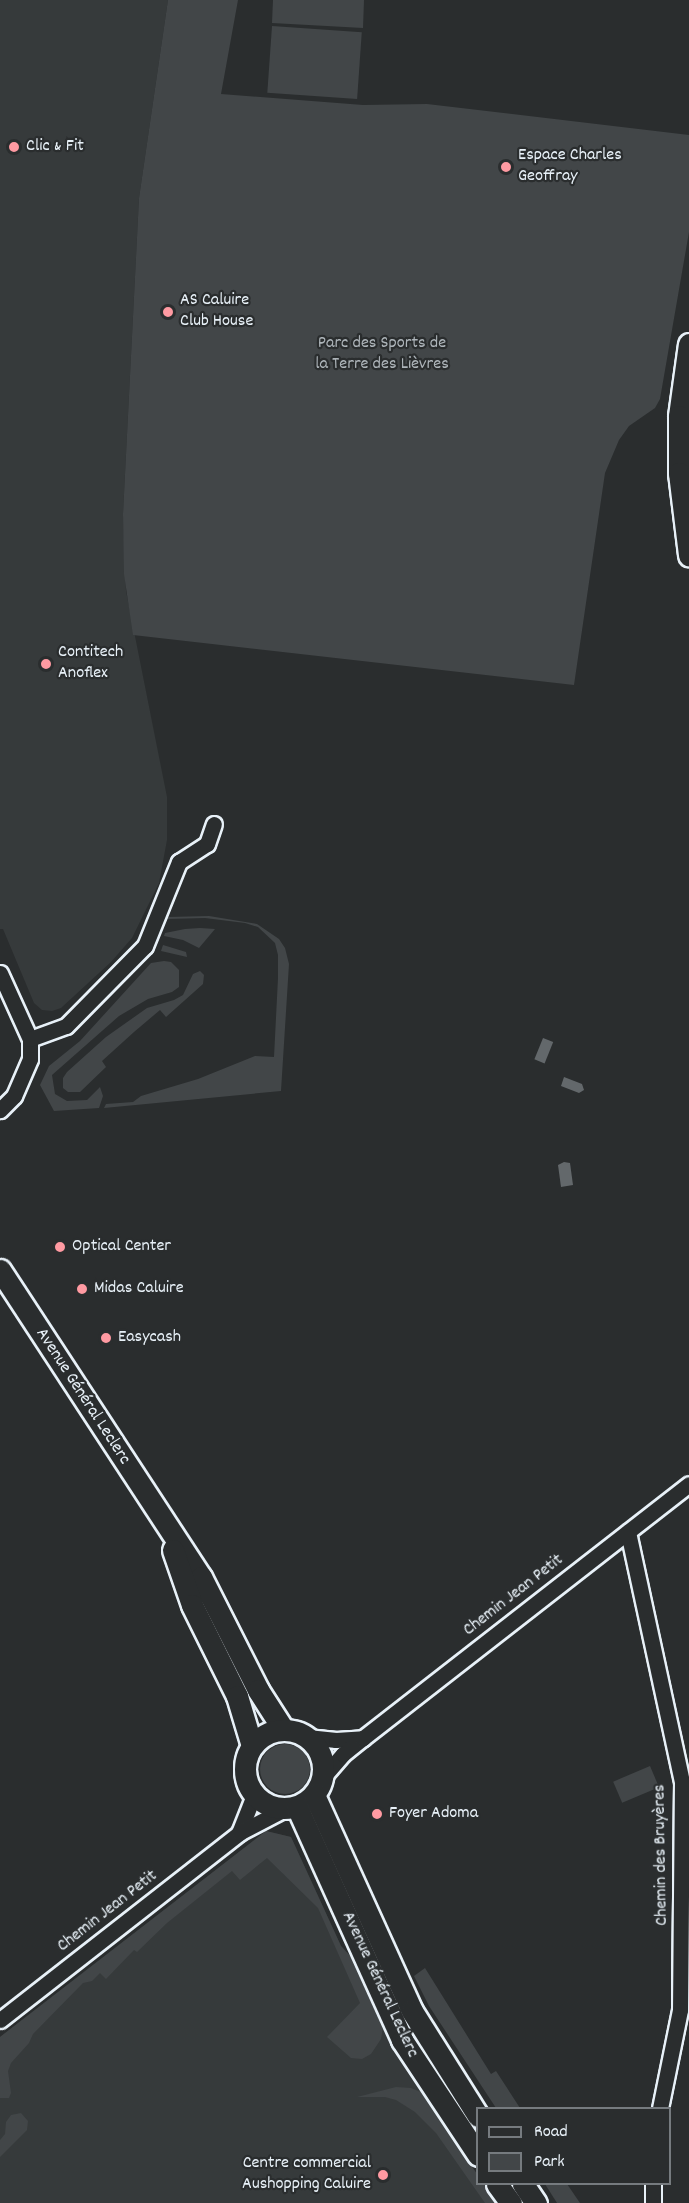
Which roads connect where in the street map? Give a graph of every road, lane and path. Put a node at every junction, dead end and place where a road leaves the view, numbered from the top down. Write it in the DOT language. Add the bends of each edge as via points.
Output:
graph roads {
  1 [pos="689,344"];
  2 [pos="689,555"];
  3 [pos="214,824"];
  4 [pos="0,973"];
  5 [pos="30,1039"];
  6 [pos="0,1110"];
  7 [pos="0,1270"];
  8 [pos="689,1484"];
  9 [pos="165,1523"];
  10 [pos="628,1532"];
  11 [pos="283,1730"];
  12 [pos="307,1737"];
  13 [pos="363,1738"];
  14 [pos="252,1746"];
  15 [pos="254,1795"];
  16 [pos="305,1797"];
  17 [pos="239,1833"];
  18 [pos="0,2020"];
  19 [pos="660,2107"];
  20 [pos="476,2114"];
  21 [pos="476,2153"];
  22 [pos="498,2185"];
  23 [pos="524,2185"];
  24 [pos="653,2185"];
  25 [pos="511,2203"];
  26 [pos="536,2203"];
  27 [pos="653,2203"];
  1 -- 2 [label="main road" via="679,416 679,473"];
  3 -- 5 [label="street" via="207,844 179,862 145,946 66,1026"];
  4 -- 5 [label="street"];
  5 -- 6 [label="street" via="30,1059 14,1096"];
  7 -- 9 [label="main road, Avenue Général Leclerc"];
  8 -- 10 [label="street, Chemin Jean Petit"];
  9 -- 11 [label="main road, Avenue Général Leclerc" via="211,1593 258,1690"];
  9 -- 14 [label="main road, Avenue Général Leclerc" via="192,1605 237,1696"];
  10 -- 13 [label="street, Chemin Jean Petit"];
  10 -- 19 [label="street, Chemin des Bruyères" via="682,1782 680,2010"];
  11 -- 12 [label="main road"];
  11 -- 14 [label="main road" via="260,1737"];
  12 -- 13 [label="street"];
  12 -- 16 [label="main road" via="321,1756"];
  13 -- 16 [label="street, Chemin Jean Petit"];
  14 -- 15 [label="main road" via="244,1773"];
  15 -- 16 [label="main road" via="263,1803"];
  15 -- 17 [label="street"];
  16 -- 17 [label="street, Chemin Jean Petit"];
  16 -- 20 [label="main road, Avenue Général Leclerc" via="412,2011"];
  16 -- 21 [label="main road, Avenue Général Leclerc" via="402,2040"];
  17 -- 18 [label="street, Chemin Jean Petit"];
  22 -- 25 [label="main road"];
  23 -- 26 [label="main road"];
  24 -- 27 [label="street"];
}
